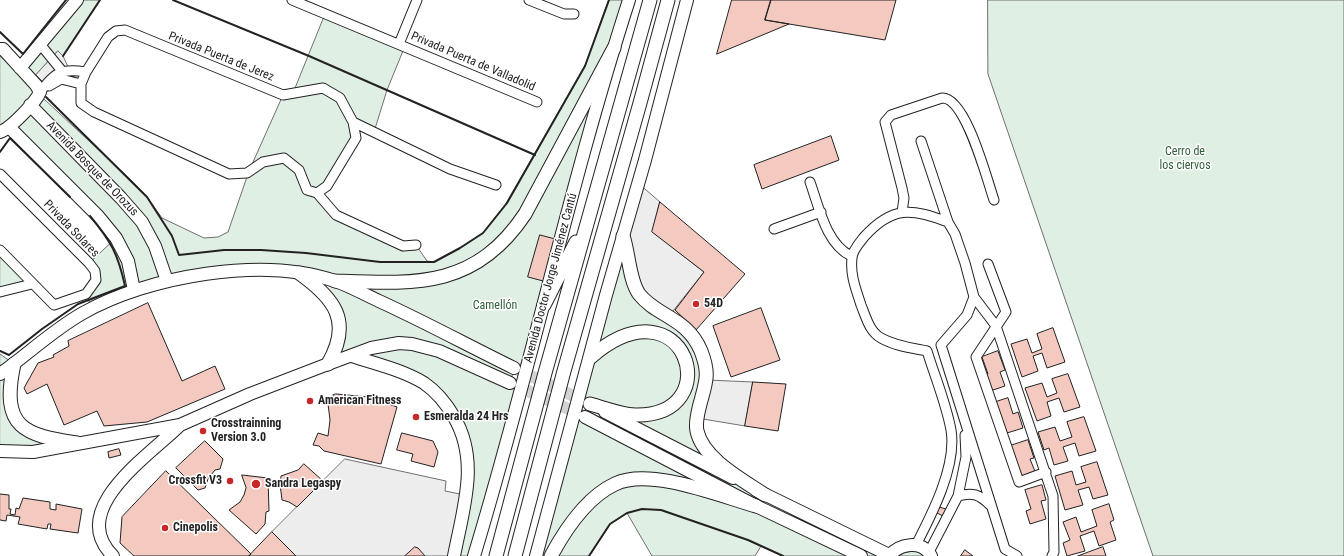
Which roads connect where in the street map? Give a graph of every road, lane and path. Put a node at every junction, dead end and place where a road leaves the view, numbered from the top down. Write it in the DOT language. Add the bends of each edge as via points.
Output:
graph roads {
  1 [pos="78,0"];
  2 [pos="292,0"];
  3 [pos="417,0"];
  4 [pos="529,0"];
  5 [pos="629,0"];
  6 [pos="650,0"];
  7 [pos="668,0"];
  8 [pos="687,0"];
  9 [pos="574,14"];
  10 [pos="40,44"];
  11 [pos="399,44"];
  12 [pos="614,48"];
  13 [pos="1,49"];
  14 [pos="20,68"];
  15 [pos="86,72"];
  16 [pos="62,75"];
  17 [pos="81,84"];
  18 [pos="40,92"];
  19 [pos="537,102"];
  20 [pos="30,106"];
  21 [pos="353,122"];
  22 [pos="4,129"];
  23 [pos="921,141"];
  24 [pos="0,174"];
  25 [pos="810,182"];
  26 [pos="496,185"];
  27 [pos="317,193"];
  28 [pos="994,200"];
  29 [pos="821,212"];
  30 [pos="902,212"];
  31 [pos="589,217"];
  32 [pos="948,222"];
  33 [pos="774,229"];
  34 [pos="623,236"];
  35 [pos="416,245"];
  36 [pos="0,250"];
  37 [pos="852,256"];
  38 [pos="988,264"];
  39 [pos="299,273"];
  40 [pos="335,280"];
  41 [pos="167,281"];
  42 [pos="32,284"];
  43 [pos="134,290"];
  44 [pos="0,292"];
  45 [pos="974,297"];
  46 [pos="544,305"];
  47 [pos="996,326"];
  48 [pos="352,356"];
  49 [pos="590,357"];
  50 [pos="944,358"];
  51 [pos="931,362"];
  52 [pos="14,364"];
  53 [pos="328,364"];
  54 [pos="514,368"];
  55 [pos="0,374"];
  56 [pos="510,383"];
  57 [pos="588,403"];
  58 [pos="585,417"];
  59 [pos="965,424"];
  60 [pos="180,425"];
  61 [pos="78,443"];
  62 [pos="0,451"];
  63 [pos="1046,472"];
  64 [pos="765,495"];
  65 [pos="956,499"];
  66 [pos="756,506"];
  67 [pos="992,507"];
  68 [pos="916,545"];
  69 [pos="930,554"];
  70 [pos="113,556"];
  71 [pos="454,556"];
  72 [pos="474,556"];
  73 [pos="496,556"];
  74 [pos="515,556"];
  75 [pos="536,556"];
  76 [pos="551,556"];
  77 [pos="861,556"];
  78 [pos="889,556"];
  79 [pos="1017,556"];
  80 [pos="1052,556"];
  1 -- 10 [label="street"];
  2 -- 11 [label="street, Privada Puerta de Valladolid"];
  3 -- 11 [label="street, Privada Puerta de Valladolid"];
  4 -- 9 [label="street" via="564,14"];
  5 -- 12 [label="street, Avenida Doctor Jorge Jiménez Cantú"];
  6 -- 31 [label="main road, Avenida Doctor Jorge Jiménez Cantú"];
  7 -- 74 [label="main road"];
  8 -- 34 [label="street"];
  10 -- 14 [label="street"];
  10 -- 16 [label="street"];
  11 -- 19 [label="street, Privada Puerta de Valladolid"];
  12 -- 40 [label="main road" via="525,214 510,235 492,252 464,270 434,280"];
  12 -- 46 [label="street, Avenida Doctor Jorge Jiménez Cantú"];
  13 -- 14 [label="street"];
  14 -- 18 [label="street"];
  15 -- 16 [label="street" via="69,69"];
  15 -- 17 [label="street, Privada Puerta de Jerez"];
  15 -- 21 [label="street, Privada Puerta de Jerez" via="108,37 116,31 125,30 283,95 323,88 340,98"];
  16 -- 17 [label="street"];
  16 -- 18 [label="street" via="58,72"];
  17 -- 27 [label="street, Privada Puerta de Jerez" via="81,103 94,112 229,174 247,173 263,162 284,158 299,170 307,190"];
  18 -- 20 [label="street"];
  20 -- 22 [label="street"];
  20 -- 41 [label="street, Avenida Bosque de Orozus" via="142,222 155,246"];
  21 -- 26 [label="street" via="450,169"];
  21 -- 27 [label="street, Privada Puerta de Jerez" via="356,138 327,186"];
  22 -- 43 [label="street" via="98,216 116,238 128,261"];
  23 -- 32 [label="street"];
  24 -- 42 [label="street, Privada Solares" via="95,271 96,280 86,294 54,304"];
  25 -- 29 [label="street"];
  27 -- 35 [label="street, Privada Puerta de Jerez" via="336,215 403,246"];
  28 -- 30 [label="street" via="972,133 953,101 942,98 891,115 886,122 904,198"];
  29 -- 33 [label="street"];
  29 -- 37 [label="street" via="833,241 842,251"];
  30 -- 32 [label="street" via="914,211"];
  30 -- 37 [label="street" via="872,228"];
  31 -- 46 [label="main road"];
  31 -- 73 [label="main road, Avenida Doctor Jorge Jiménez Cantú"];
  32 -- 45 [label="street" via="955,234"];
  34 -- 49 [label="street"];
  34 -- 64 [label="main road" via="636,290 647,302 681,324 701,351 708,378 696,422 699,438 723,466"];
  36 -- 42 [label="street, Privada Solares"];
  37 -- 51 [label="street" via="852,277 867,322 873,332 895,344 928,351"];
  38 -- 47 [label="street" via="1006,312"];
  39 -- 40 [label="street"];
  39 -- 41 [label="street" via="256,270 199,275"];
  39 -- 53 [label="main road" via="320,288 332,302 337,314 337,344"];
  40 -- 54 [label="street"];
  41 -- 43 [label="street"];
  42 -- 44 [label="street"];
  43 -- 52 [label="street" via="83,313"];
  45 -- 47 [label="street"];
  45 -- 50 [label="street" via="967,315 941,346"];
  46 -- 72 [label="street, Avenida Doctor Jorge Jiménez Cantú"];
  47 -- 63 [label="street"];
  47 -- 63 [label="street" via="976,357 1019,482"];
  48 -- 53 [label="street"];
  48 -- 56 [label="street" via="385,345 412,344 439,351"];
  48 -- 71 [label="street" via="392,369 423,383 446,403 464,435 468,453 468,474"];
  49 -- 57 [label="main road" via="603,346 619,338 650,331 662,334 677,344 685,359 688,376 683,394 678,400 663,410 652,413 621,413"];
  49 -- 75 [label="street"];
  50 -- 51 [label="street"];
  50 -- 59 [label="street"];
  51 -- 68 [label="street" via="951,431 952,450 945,479"];
  52 -- 55 [label="street"];
  52 -- 61 [label="main road" via="4,390 6,406 13,422 27,433"];
  53 -- 60 [label="street"];
  57 -- 64 [label="street"];
  58 -- 66 [label="street"];
  59 -- 65 [label="street" via="966,457"];
  59 -- 67 [label="street"];
  60 -- 61 [label="street" via="118,438"];
  60 -- 70 [label="street" via="117,484 102,509 99,529 102,542"];
  61 -- 62 [label="street" via="33,452"];
  63 -- 80 [label="street" via="1053,496"];
  64 -- 78 [label="street"];
  65 -- 67 [label="street" via="969,492 982,497"];
  65 -- 69 [label="street"];
  66 -- 76 [label="main road" via="653,478 624,481 606,489 588,505"];
  66 -- 77 [label="street"];
  67 -- 79 [label="street" via="1005,549"];
  68 -- 69 [label="street"];
  68 -- 78 [label="street" via="899,547"];
}
